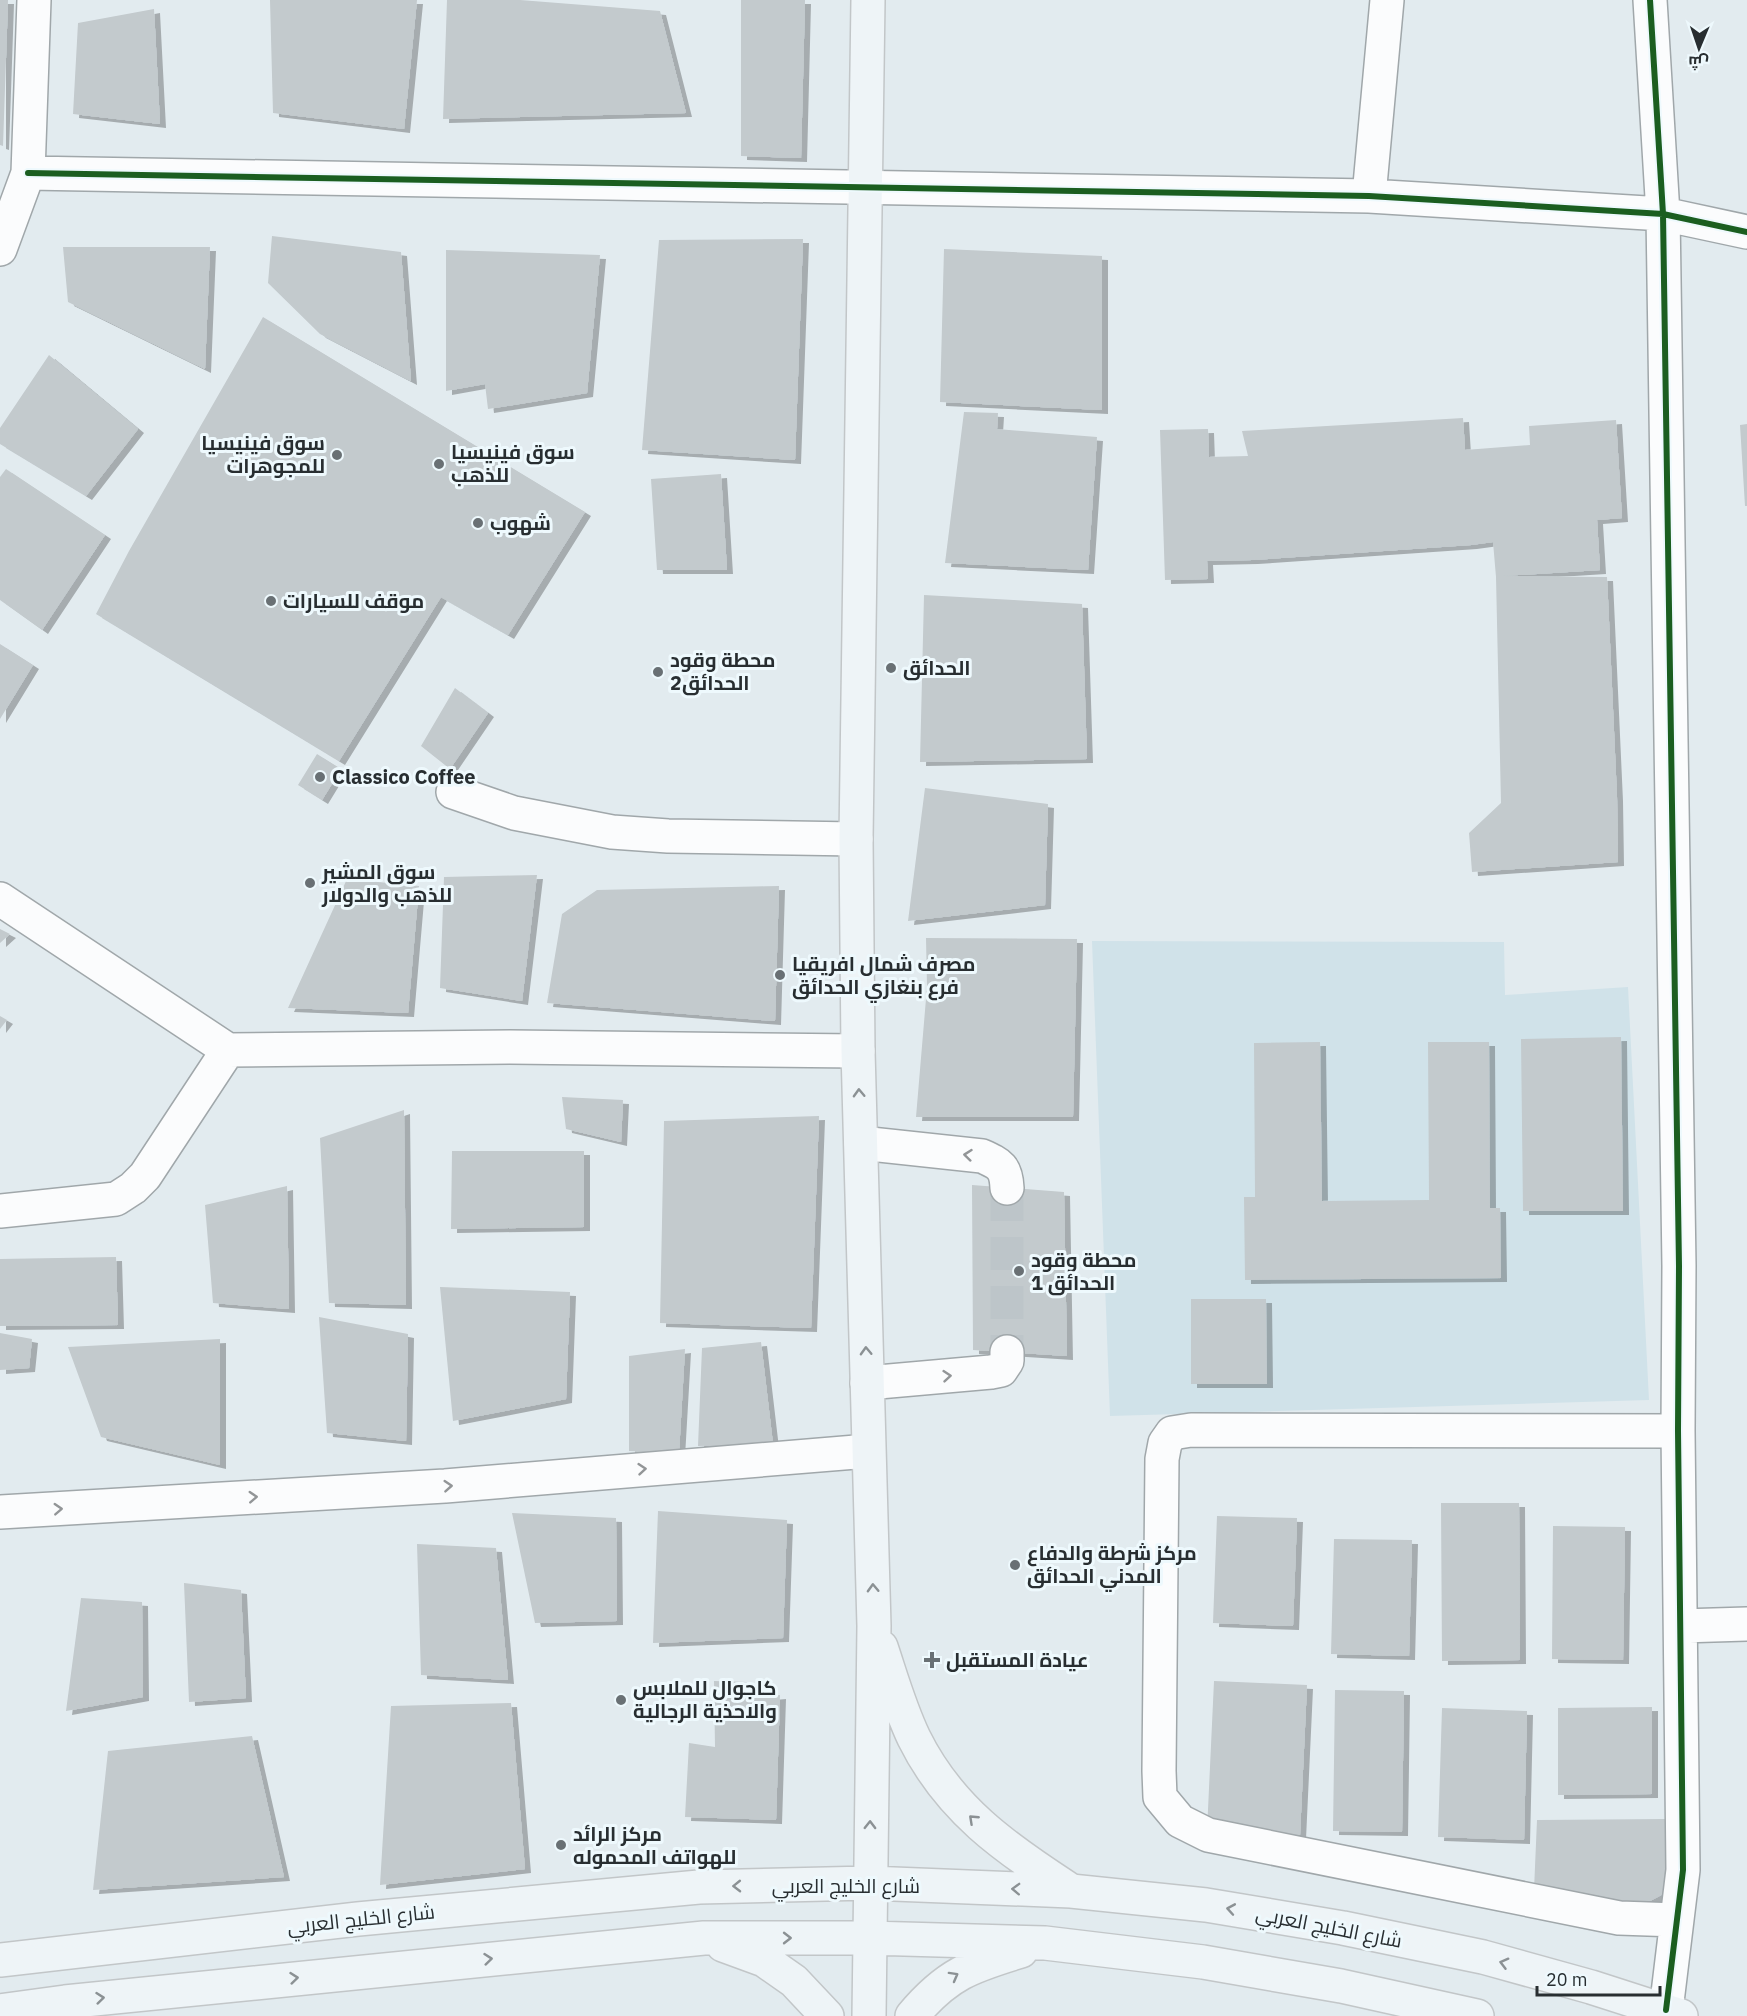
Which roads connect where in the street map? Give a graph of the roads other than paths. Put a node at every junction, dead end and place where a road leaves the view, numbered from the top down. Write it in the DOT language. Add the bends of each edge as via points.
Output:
graph roads {
  1 [pos="34,0"];
  2 [pos="868,0"];
  3 [pos="1387,0"];
  4 [pos="1650,0"];
  5 [pos="28,173"];
  6 [pos="866,187"];
  7 [pos="1369,196"];
  8 [pos="1663,214"];
  9 [pos="1747,232"];
  10 [pos="0,249"];
  11 [pos="453,792"];
  12 [pos="856,839"];
  13 [pos="0,900"];
  14 [pos="228,1050"];
  15 [pos="858,1052"];
  16 [pos="861,1143"];
  17 [pos="1007,1188"];
  18 [pos="0,1211"];
  19 [pos="1007,1352"];
  20 [pos="867,1383"];
  21 [pos="1678,1431"];
  22 [pos="868,1450"];
  23 [pos="0,1512"];
  24 [pos="1747,1624"];
  25 [pos="874,1626"];
  26 [pos="1681,1626"];
  27 [pos="869,1883"];
  28 [pos="1071,1891"];
  29 [pos="1677,1920"];
  30 [pos="704,1938"];
  31 [pos="869,1938"];
  32 [pos="1045,1943"];
  33 [pos="0,1960"];
  34 [pos="66,2009"];
  35 [pos="0,2011"];
  36 [pos="1673,2013"];
  37 [pos="827,2016"];
  38 [pos="868,2016"];
  39 [pos="912,2016"];
  40 [pos="1477,2016"];
  1 -- 5 [label="street"];
  2 -- 6 [label="main road"];
  3 -- 7 [label="street"];
  4 -- 8 [label="street"];
  5 -- 6 [label="street"];
  5 -- 10 [label="street"];
  6 -- 7 [label="street"];
  6 -- 12 [label="main road"];
  7 -- 8 [label="street"];
  8 -- 9 [label="street"];
  8 -- 21 [label="street" via="1679,1254"];
  11 -- 12 [label="street" via="514,813 612,832"];
  12 -- 15 [label="main road"];
  13 -- 14 [label="street"];
  14 -- 15 [label="street" via="510,1047"];
  14 -- 18 [label="street" via="145,1176 133,1188 116,1199"];
  16 -- 15 [label="main road, one-way"];
  17 -- 16 [label="street, one-way" via="1006,1174 998,1163 982,1156"];
  20 -- 16 [label="main road, one-way"];
  20 -- 19 [label="street, one-way" via="1001,1370"];
  20 -- 22 [label="main road"];
  21 -- 26 [label="street"];
  21 -- 29 [label="street" via="1172,1433 1162,1459 1159,1771 1160,1797 1180,1821 1208,1835 1619,1918"];
  23 -- 22 [label="street, one-way" via="445,1486"];
  25 -- 22 [label="main road, one-way"];
  24 -- 26 [label="street"];
  27 -- 25 [label="main road, one-way"];
  28 -- 25 [label="main road, one-way" via="998,1842 938,1780 914,1737"];
  26 -- 29 [label="street" via="1683,1870"];
  28 -- 27 [label="main road, شارع الخليج العربي, one-way"];
  27 -- 31 [label="main road"];
  27 -- 33 [label="main road, شارع الخليج العربي, one-way" via="699,1887 346,1920"];
  36 -- 28 [label="main road, شارع الخليج العربي, one-way" via="1483,1957 1343,1928 1206,1905"];
  29 -- 36 [label="street"];
  30 -- 31 [label="main road, one-way"];
  34 -- 30 [label="main road, one-way"];
  30 -- 37 [label="main road" via="765,1960 794,1981"];
  31 -- 32 [label="main road"];
  31 -- 38 [label="main road"];
  39 -- 32 [label="main road, one-way" via="947,1980 978,1964"];
  32 -- 40 [label="main road" via="1203,1962 1341,1986"];
  34 -- 35 [label="main road"];
}
